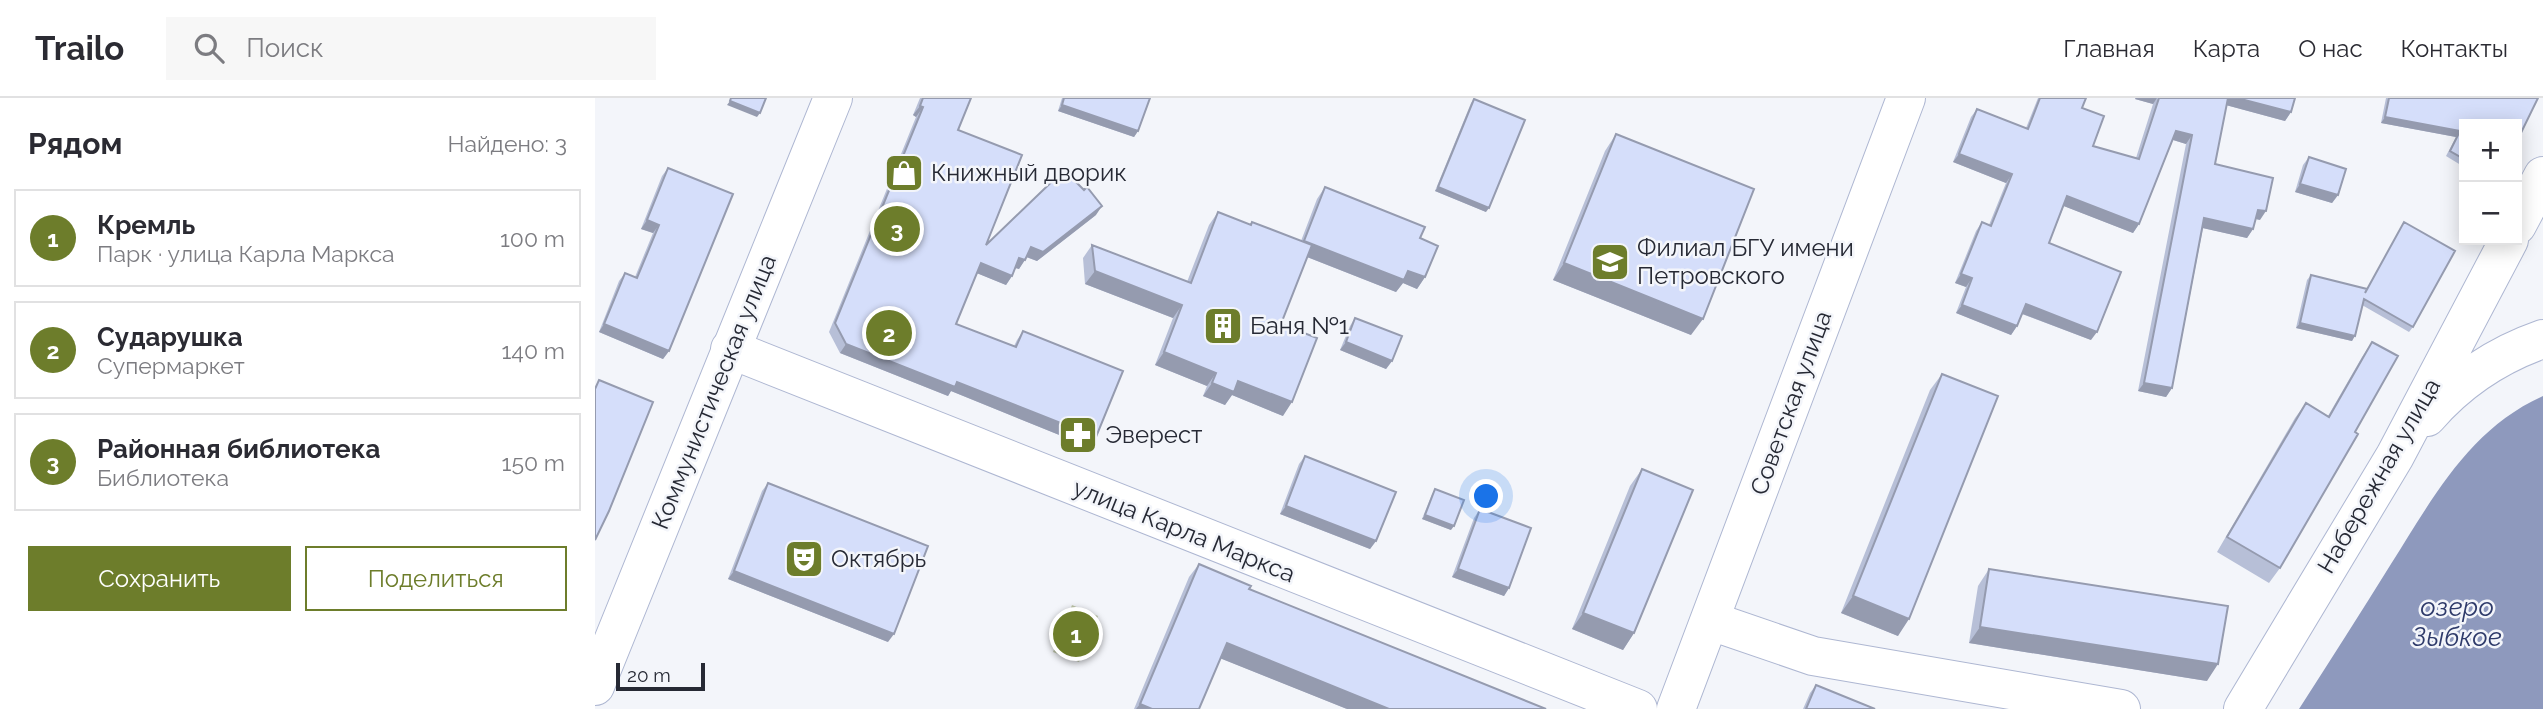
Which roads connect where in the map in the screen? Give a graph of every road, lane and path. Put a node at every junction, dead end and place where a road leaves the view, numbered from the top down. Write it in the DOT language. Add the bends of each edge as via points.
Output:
graph roads {
  1 [pos="833,98"];
  2 [pos="1906,98"];
  3 [pos="2543,176"];
  4 [pos="2522,216"];
  5 [pos="2506,245"];
  6 [pos="2543,339"];
  7 [pos="730,349"];
  8 [pos="2395,456"];
  9 [pos="1711,621"];
  10 [pos="595,686"];
  11 [pos="1639,709"];
  12 [pos="1676,709"];
  13 [pos="2121,709"];
  14 [pos="2243,709"];
  1 -- 7 [label="street, Коммунистическая улица"];
  2 -- 9 [label="street, Советская улица"];
  3 -- 4 [label="street"];
  5 -- 8 [label="street, Набережная улица"];
  6 -- 8 [label="street" via="2491,362 2462,383"];
  7 -- 10 [label="street, Коммунистическая улица"];
  7 -- 11 [label="street, улица Карла Маркса"];
  8 -- 14 [label="street, Набережная улица"];
  9 -- 12 [label="street, Советская улица"];
  9 -- 13 [label="street" via="1813,656"];
}
